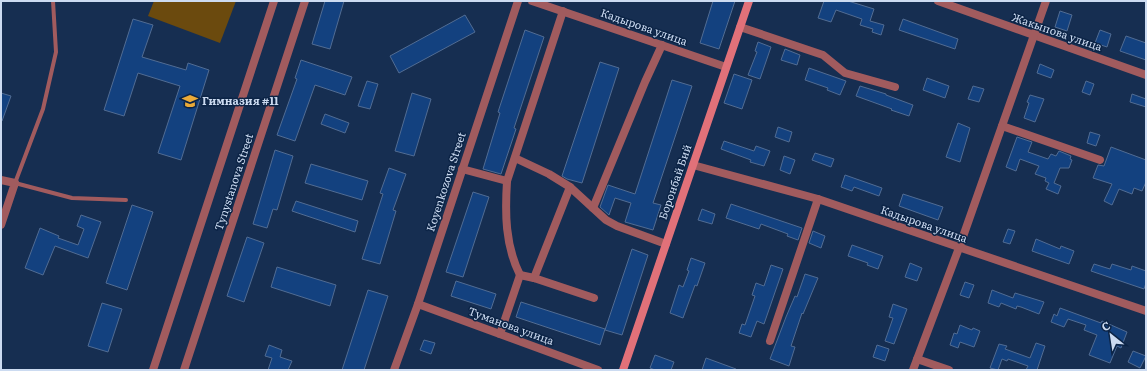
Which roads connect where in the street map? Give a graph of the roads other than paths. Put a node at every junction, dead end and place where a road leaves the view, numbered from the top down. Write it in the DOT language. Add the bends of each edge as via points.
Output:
graph roads {
  1 [pos="53,1"];
  2 [pos="274,1"];
  3 [pos="305,1"];
  4 [pos="518,1"];
  5 [pos="532,1"];
  6 [pos="749,1"];
  7 [pos="938,1"];
  8 [pos="1046,1"];
  9 [pos="562,11"];
  10 [pos="740,27"];
  11 [pos="1034,36"];
  12 [pos="662,45"];
  13 [pos="726,67"];
  14 [pos="1146,75"];
  15 [pos="895,87"];
  16 [pos="1002,126"];
  17 [pos="515,158"];
  18 [pos="1100,160"];
  19 [pos="693,165"];
  20 [pos="462,169"];
  21 [pos="1,180"];
  22 [pos="507,180"];
  23 [pos="15,183"];
  24 [pos="570,187"];
  25 [pos="818,199"];
  26 [pos="126,200"];
  27 [pos="593,208"];
  28 [pos="1,225"];
  29 [pos="666,244"];
  30 [pos="960,248"];
  31 [pos="520,275"];
  32 [pos="534,278"];
  33 [pos="594,298"];
  34 [pos="418,304"];
  35 [pos="1146,311"];
  36 [pos="500,334"];
  37 [pos="770,341"];
  38 [pos="917,359"];
  39 [pos="153,370"];
  40 [pos="184,370"];
  41 [pos="394,370"];
  42 [pos="598,370"];
  43 [pos="623,370"];
  44 [pos="913,370"];
  45 [pos="949,370"];
  1 -- 23 [label="lane" via="56,52 43,108"];
  2 -- 39 [label="street, Tynystanova Street"];
  3 -- 40 [label="street, Tynystanova Street"];
  4 -- 20 [label="street, Koyenkozova Street"];
  5 -- 9 [label="street, Кадырова улица"];
  6 -- 10 [label="street, Боронбай Бий"];
  7 -- 11 [label="street, Жакыпова улица"];
  8 -- 11 [label="street"];
  9 -- 12 [label="street, Кадырова улица"];
  9 -- 17 [label="street"];
  10 -- 13 [label="street, Боронбай Бий"];
  10 -- 15 [label="street" via="823,55 845,73"];
  11 -- 14 [label="street, Жакыпова улица"];
  11 -- 16 [label="street"];
  12 -- 13 [label="street, Кадырова улица"];
  12 -- 27 [label="street" via="644,82"];
  13 -- 19 [label="street, Боронбай Бий"];
  16 -- 18 [label="street"];
  16 -- 30 [label="street"];
  17 -- 22 [label="street"];
  17 -- 24 [label="street"];
  19 -- 25 [label="street, Кадырова улица"];
  19 -- 29 [label="street, Боронбай Бий"];
  20 -- 22 [label="street"];
  20 -- 34 [label="street, Koyenkozova Street"];
  21 -- 23 [label="street"];
  22 -- 31 [label="street" via="508,238 514,263"];
  23 -- 26 [label="lane" via="72,198"];
  23 -- 28 [label="street"];
  24 -- 27 [label="street"];
  24 -- 32 [label="street"];
  25 -- 30 [label="street, Кадырова улица"];
  25 -- 37 [label="street"];
  27 -- 29 [label="street" via="617,226"];
  29 -- 43 [label="street, Боронбай Бий"];
  30 -- 35 [label="street, Кадырова улица"];
  30 -- 38 [label="street"];
  31 -- 32 [label="street"];
  31 -- 36 [label="street"];
  32 -- 33 [label="street"];
  34 -- 36 [label="street, Туманова улица"];
  34 -- 41 [label="street, Koyenkozova Street"];
  36 -- 42 [label="street, Туманова улица"];
  38 -- 44 [label="street"];
  38 -- 45 [label="street"];
}
